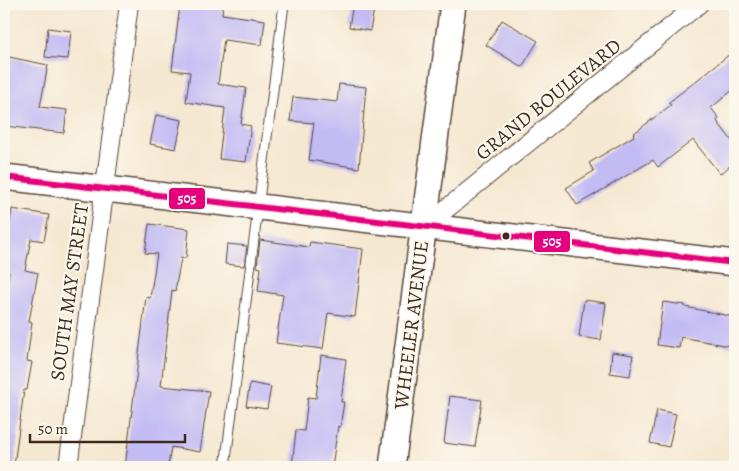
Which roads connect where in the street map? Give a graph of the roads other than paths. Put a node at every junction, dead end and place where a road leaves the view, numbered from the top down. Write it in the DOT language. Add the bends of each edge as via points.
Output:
graph roads {
  1 [pos="129,4"];
  2 [pos="284,4"];
  3 [pos="453,4"];
  4 [pos="699,4"];
  5 [pos="4,176"];
  6 [pos="104,188"];
  7 [pos="258,207"];
  8 [pos="424,226"];
  9 [pos="735,263"];
  10 [pos="68,467"];
  11 [pos="225,467"];
  12 [pos="392,467"];
  1 -- 6 [label="street, SOUTH MAY STREET"];
  2 -- 7 [label="lane"];
  3 -- 8 [label="street, WHEELER AVENUE"];
  4 -- 8 [label="street, GRAND BOULEVARD"];
  5 -- 6 [label="street"];
  6 -- 7 [label="street"];
  6 -- 10 [label="street, SOUTH MAY STREET"];
  7 -- 8 [label="street"];
  7 -- 11 [label="lane"];
  8 -- 9 [label="street"];
  8 -- 12 [label="street, WHEELER AVENUE"];
}
